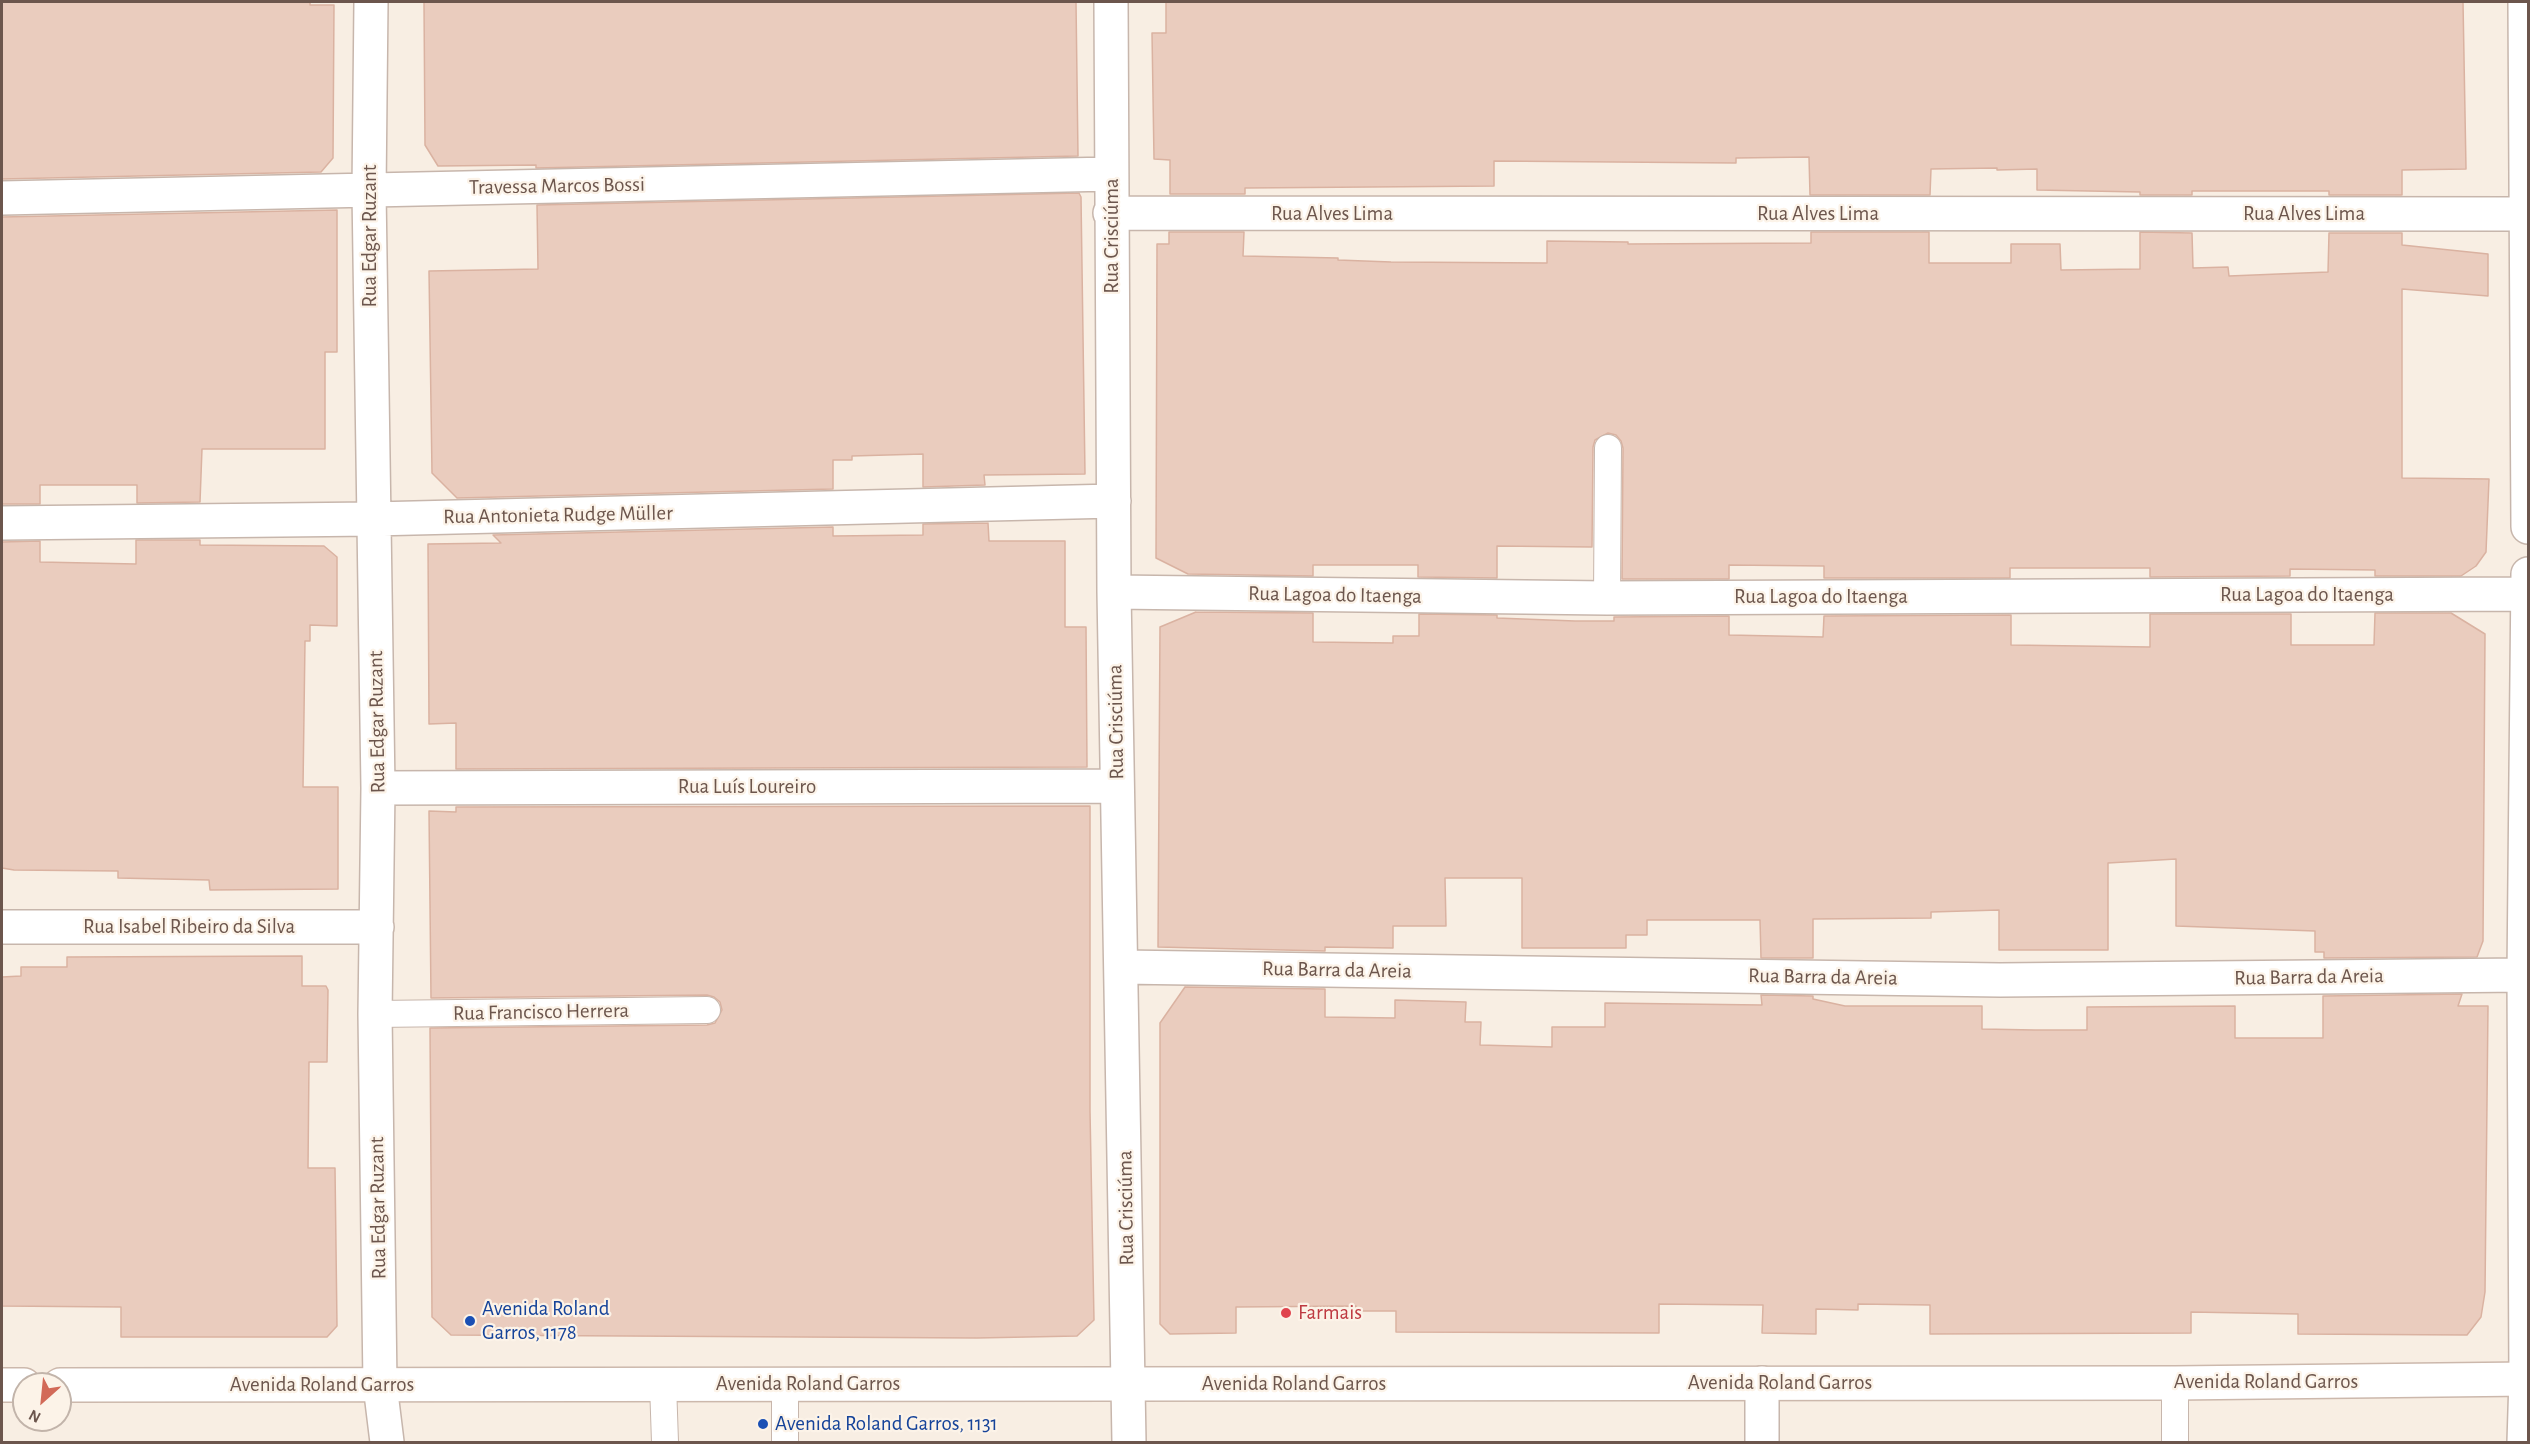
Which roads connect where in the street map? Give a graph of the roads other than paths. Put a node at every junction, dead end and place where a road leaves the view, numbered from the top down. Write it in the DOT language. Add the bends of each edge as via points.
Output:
graph roads {
  1 [pos="371,2"];
  2 [pos="1111,2"];
  3 [pos="2525,2"];
  4 [pos="1112,174"];
  5 [pos="369,190"];
  6 [pos="2,198"];
  7 [pos="1110,213"];
  8 [pos="2527,214"];
  9 [pos="1608,448"];
  10 [pos="1114,501"];
  11 [pos="373,519"];
  12 [pos="2,522"];
  13 [pos="2529,527"];
  14 [pos="2529,573"];
  15 [pos="1114,592"];
  16 [pos="2528,594"];
  17 [pos="1607,598"];
  18 [pos="1116,786"];
  19 [pos="378,788"];
  20 [pos="2,927"];
  21 [pos="376,927"];
  22 [pos="1122,967"];
  23 [pos="2524,975"];
  24 [pos="707,1010"];
  25 [pos="375,1014"];
  26 [pos="2528,1379"];
  27 [pos="1129,1383"];
  28 [pos="1762,1383"];
  29 [pos="2175,1383"];
  30 [pos="663,1384"];
  31 [pos="785,1384"];
  32 [pos="72,1385"];
  33 [pos="380,1385"];
  34 [pos="387,1443"];
  35 [pos="665,1443"];
  36 [pos="785,1443"];
  37 [pos="1129,1443"];
  38 [pos="1762,1443"];
  39 [pos="2175,1443"];
  40 [pos="2524,1443"];
  1 -- 5 [label="street, Rua Edgar Ruzant"];
  2 -- 4 [label="street, Rua Crisciúma"];
  3 -- 8 [label="street"];
  4 -- 5 [label="street, Travessa Marcos Bossi"];
  4 -- 7 [label="street, Rua Crisciúma"];
  5 -- 6 [label="street, Travessa Marcos Bossi"];
  5 -- 11 [label="street, Rua Edgar Ruzant"];
  7 -- 8 [label="street, Rua Alves Lima"];
  7 -- 10 [label="street, Rua Crisciúma"];
  8 -- 13 [label="street"];
  9 -- 17 [label="lane"];
  10 -- 11 [label="street, Rua Antonieta Rudge Müller"];
  10 -- 15 [label="street, Rua Crisciúma"];
  11 -- 12 [label="street, Rua Antonieta Rudge Müller"];
  11 -- 19 [label="street, Rua Edgar Ruzant"];
  14 -- 16 [label="street"];
  15 -- 17 [label="street, Rua Lagoa do Itaenga"];
  15 -- 18 [label="street, Rua Crisciúma"];
  16 -- 17 [label="street, Rua Lagoa do Itaenga"];
  16 -- 23 [label="street"];
  18 -- 19 [label="street, Rua Luís Loureiro"];
  18 -- 22 [label="street, Rua Crisciúma"];
  19 -- 21 [label="street, Rua Edgar Ruzant"];
  20 -- 21 [label="street, Rua Isabel Ribeiro da Silva"];
  21 -- 25 [label="street, Rua Edgar Ruzant"];
  22 -- 23 [label="street, Rua Barra da Areia" via="2000,980"];
  22 -- 27 [label="street, Rua Crisciúma"];
  23 -- 26 [label="street"];
  24 -- 25 [label="lane, Rua Francisco Herrera"];
  25 -- 33 [label="street, Rua Edgar Ruzant"];
  26 -- 29 [label="street, Avenida Roland Garros"];
  26 -- 40 [label="street"];
  27 -- 28 [label="street, Avenida Roland Garros"];
  27 -- 31 [label="street, Avenida Roland Garros"];
  27 -- 37 [label="street, Rua Crisciúma"];
  28 -- 29 [label="street, Avenida Roland Garros"];
  28 -- 38 [label="street"];
  29 -- 39 [label="lane"];
  30 -- 31 [label="street, Avenida Roland Garros"];
  30 -- 33 [label="street, Avenida Roland Garros"];
  30 -- 35 [label="lane"];
  31 -- 36 [label="lane"];
  32 -- 33 [label="street, Avenida Roland Garros"];
  33 -- 34 [label="street, Rua Edgar Ruzant"];
}
